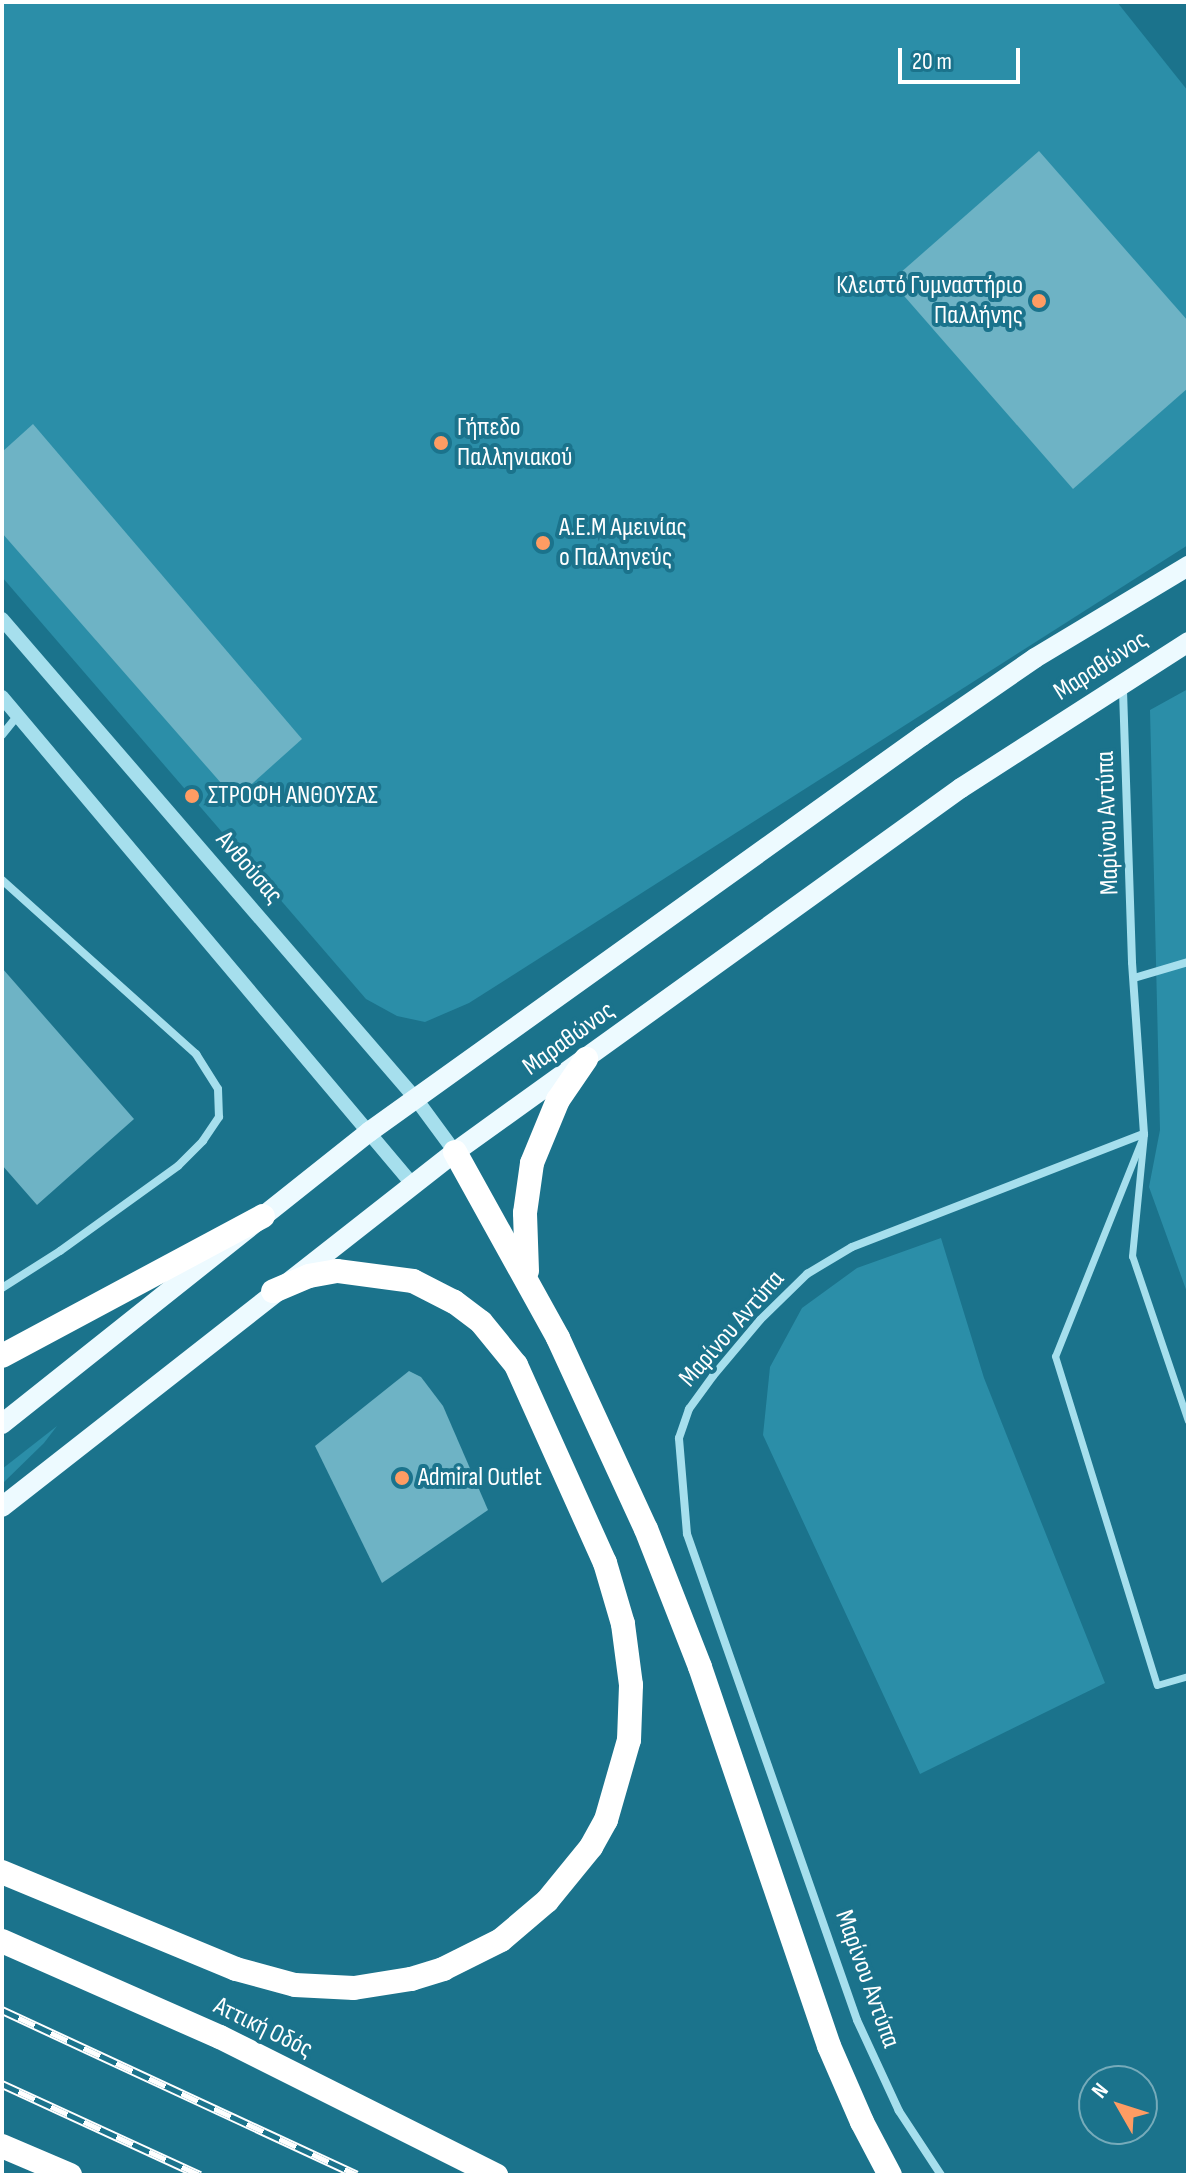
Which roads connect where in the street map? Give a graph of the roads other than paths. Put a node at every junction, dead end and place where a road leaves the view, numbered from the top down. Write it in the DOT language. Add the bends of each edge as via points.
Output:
graph roads {
  1 [pos="1188,566"];
  2 [pos="2,619"];
  3 [pos="1188,642"];
  4 [pos="1123,683"];
  5 [pos="2,697"];
  6 [pos="18,715"];
  7 [pos="2,735"];
  8 [pos="2,880"];
  9 [pos="1188,962"];
  10 [pos="1134,978"];
  11 [pos="586,1059"];
  12 [pos="416,1099"];
  13 [pos="369,1132"];
  14 [pos="1144,1134"];
  15 [pos="455,1152"];
  16 [pos="413,1185"];
  17 [pos="263,1216"];
  18 [pos="527,1278"];
  19 [pos="2,1288"];
  20 [pos="273,1291"];
  21 [pos="2,1356"];
  22 [pos="1188,1421"];
  23 [pos="2,1424"];
  24 [pos="2,1507"];
  25 [pos="1188,1676"];
  26 [pos="2,1872"];
  27 [pos="2,1941"];
  28 [pos="2,2146"];
  29 [pos="70,2175"];
  30 [pos="496,2175"];
  31 [pos="890,2175"];
  32 [pos="941,2175"];
  1 -- 12 [label="main road, Μαραθώνος" via="959,710"];
  2 -- 12 [label="street, Ανθούσας"];
  3 -- 4 [label="main road, Μαραθώνος"];
  4 -- 10 [label="street, Μαρίνου Αντύπα"];
  4 -- 11 [label="main road, Μαραθώνος" via="961,788"];
  5 -- 6 [label="street"];
  6 -- 7 [label="street"];
  6 -- 13 [label="street"];
  8 -- 19 [label="street" via="196,1054 218,1089 219,1117 178,1166"];
  9 -- 10 [label="street"];
  10 -- 14 [label="street, Μαρίνου Αντύπα"];
  11 -- 15 [label="main road, Μαραθώνος"];
  11 -- 18 [label="highway" via="558,1100 532,1163 525,1213"];
  12 -- 13 [label="main road, Μαραθώνος"];
  12 -- 15 [label="street, Ανθούσας"];
  13 -- 16 [label="street"];
  13 -- 17 [label="main road, Μαραθώνος"];
  14 -- 22 [label="street" via="1132,1256"];
  14 -- 25 [label="street" via="1055,1356 1157,1685"];
  14 -- 32 [label="street, Μαρίνου Αντύπα" via="852,1247 807,1274 713,1376 689,1409 679,1438 687,1534 857,2020 899,2111"];
  15 -- 16 [label="main road, Μαραθώνος"];
  15 -- 18 [label="highway"];
  16 -- 20 [label="main road, Μαραθώνος"];
  17 -- 21 [label="highway"];
  17 -- 23 [label="main road, Μαραθώνος"];
  18 -- 31 [label="highway" via="662,1569 829,2046"];
  20 -- 24 [label="main road, Μαραθώνος"];
  20 -- 26 [label="highway" via="337,1271 413,1281 481,1322 516,1365 605,1563 623,1624 631,1711 623,1768 606,1820 555,1891 501,1940 443,1969 354,1988 295,1985 236,1969"];
  27 -- 30 [label="highway, Αττική Οδός" via="220,2037"];
  28 -- 29 [label="highway"];
}
